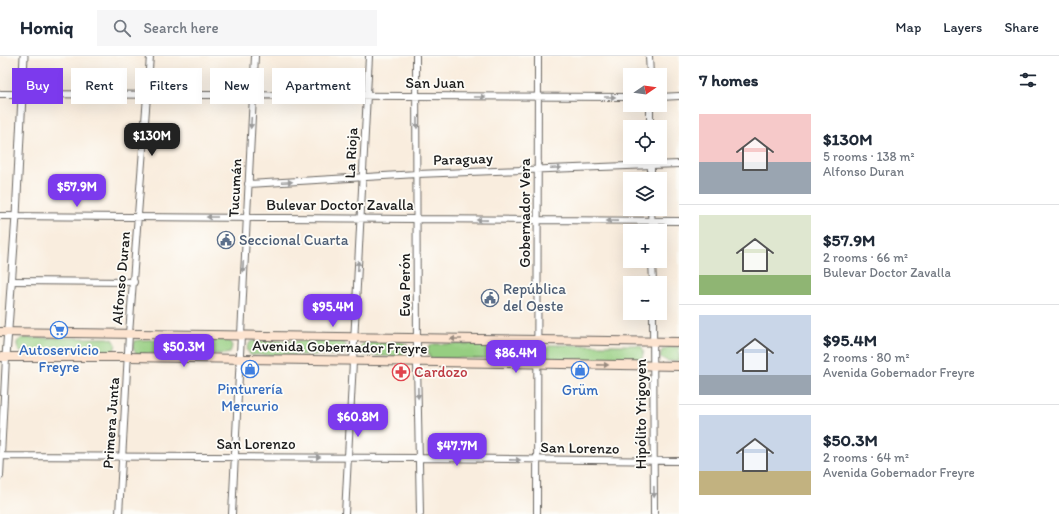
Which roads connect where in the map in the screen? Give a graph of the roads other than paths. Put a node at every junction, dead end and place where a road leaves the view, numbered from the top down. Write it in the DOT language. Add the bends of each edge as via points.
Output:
graph roads {
  1 [pos="24,56"];
  2 [pos="150,56"];
  3 [pos="255,56"];
  4 [pos="369,56"];
  5 [pos="416,56"];
  6 [pos="538,56"];
  7 [pos="649,56"];
  8 [pos="23,68"];
  9 [pos="149,68"];
  10 [pos="254,68"];
  11 [pos="650,68"];
  12 [pos="0,94"];
  13 [pos="12,94"];
  14 [pos="63,94"];
  15 [pos="135,95"];
  16 [pos="264,96"];
  17 [pos="366,96"];
  18 [pos="679,96"];
  19 [pos="417,97"];
  20 [pos="538,97"];
  21 [pos="623,97"];
  22 [pos="667,97"];
  23 [pos="22,104"];
  24 [pos="146,104"];
  25 [pos="253,104"];
  26 [pos="679,164"];
  27 [pos="651,166"];
  28 [pos="538,169"];
  29 [pos="651,172"];
  30 [pos="417,174"];
  31 [pos="363,178"];
  32 [pos="248,184"];
  33 [pos="0,216"];
  34 [pos="16,216"];
  35 [pos="652,216"];
  36 [pos="138,217"];
  37 [pos="246,217"];
  38 [pos="361,219"];
  39 [pos="418,219"];
  40 [pos="538,220"];
  41 [pos="652,221"];
  42 [pos="679,221"];
  43 [pos="11,281"];
  44 [pos="134,282"];
  45 [pos="653,320"];
  46 [pos="4,332"];
  47 [pos="129,334"];
  48 [pos="240,336"];
  49 [pos="355,338"];
  50 [pos="418,339"];
  51 [pos="537,339"];
  52 [pos="654,341"];
  53 [pos="679,342"];
  54 [pos="3,357"];
  55 [pos="129,357"];
  56 [pos="239,359"];
  57 [pos="354,361"];
  58 [pos="417,362"];
  59 [pos="536,364"];
  60 [pos="654,366"];
  61 [pos="679,366"];
  62 [pos="1,456"];
  63 [pos="122,456"];
  64 [pos="234,457"];
  65 [pos="348,458"];
  66 [pos="419,458"];
  67 [pos="537,460"];
  68 [pos="654,461"];
  69 [pos="679,461"];
  70 [pos="0,476"];
  71 [pos="119,514"];
  72 [pos="232,514"];
  73 [pos="345,514"];
  74 [pos="420,514"];
  75 [pos="537,514"];
  76 [pos="654,514"];
  1 -- 8 [label="street"];
  2 -- 9 [label="street, Alfonso Duran"];
  3 -- 10 [label="street, Tucumán"];
  4 -- 17 [label="street, La Rioja"];
  5 -- 19 [label="street, Eva Perón"];
  6 -- 20 [label="street, Gobernador Vera"];
  7 -- 11 [label="street"];
  12 -- 13 [label="street, San Juan"];
  14 -- 15 [label="street, San Juan"];
  16 -- 17 [label="street, San Juan"];
  17 -- 19 [label="street, San Juan"];
  17 -- 31 [label="street, La Rioja"];
  18 -- 22 [label="street"];
  19 -- 20 [label="street, San Juan, one-way"];
  19 -- 30 [label="street, Eva Perón, one-way"];
  20 -- 21 [label="street, San Juan, one-way"];
  20 -- 28 [label="street, Gobernador Vera"];
  23 -- 34 [label="street"];
  24 -- 36 [label="street, Alfonso Duran"];
  25 -- 32 [label="street, Tucumán, one-way"];
  26 -- 27 [label="street, Paraguay"];
  28 -- 27 [label="street, Paraguay, one-way"];
  27 -- 29 [label="street"];
  28 -- 30 [label="street, Paraguay"];
  28 -- 40 [label="street, Gobernador Vera"];
  30 -- 31 [label="street, Paraguay"];
  30 -- 39 [label="street, Eva Perón"];
  32 -- 31 [label="street, Paraguay, one-way"];
  31 -- 38 [label="street, La Rioja"];
  32 -- 37 [label="street, Tucumán"];
  33 -- 34 [label="street, Bulevar Doctor Zavalla"];
  34 -- 36 [label="street, Bulevar Doctor Zavalla"];
  34 -- 43 [label="street"];
  35 -- 41 [label="street"];
  37 -- 36 [label="street, Bulevar Doctor Zavalla, one-way"];
  36 -- 44 [label="street, Alfonso Duran"];
  37 -- 38 [label="street, Bulevar Doctor Zavalla"];
  37 -- 48 [label="street, Tucumán, one-way"];
  38 -- 39 [label="street, Bulevar Doctor Zavalla"];
  49 -- 38 [label="street, La Rioja, one-way"];
  40 -- 39 [label="street, Bulevar Doctor Zavalla, one-way"];
  39 -- 50 [label="street, Eva Perón"];
  41 -- 40 [label="street, Bulevar Doctor Zavalla, one-way"];
  40 -- 51 [label="street, Gobernador Vera"];
  41 -- 42 [label="street, Bulevar Doctor Zavalla"];
  43 -- 44 [label="street"];
  43 -- 46 [label="street"];
  44 -- 47 [label="street, Alfonso Duran"];
  45 -- 52 [label="street, Hipólito Yrigoyen"];
  46 -- 47 [label="main road, Avenida Gobernador Freyre"];
  46 -- 54 [label="street"];
  47 -- 48 [label="main road, Avenida Gobernador Freyre"];
  47 -- 55 [label="street, Primera Junta"];
  48 -- 49 [label="main road, Avenida Gobernador Freyre"];
  48 -- 56 [label="street, Tucumán"];
  49 -- 50 [label="main road, Avenida Gobernador Freyre"];
  49 -- 57 [label="street, La Rioja"];
  51 -- 50 [label="main road, Avenida Gobernador Freyre, one-way"];
  50 -- 58 [label="street, Eva Perón"];
  51 -- 52 [label="main road, Avenida Gobernador Freyre"];
  51 -- 59 [label="street, Gobernador Vera"];
  52 -- 53 [label="main road, Avenida Gobernador Freyre"];
  52 -- 60 [label="street, Hipólito Yrigoyen"];
  54 -- 55 [label="main road, Avenida Gobernador Freyre"];
  54 -- 62 [label="street"];
  55 -- 56 [label="main road, Avenida Gobernador Freyre"];
  55 -- 63 [label="street, Primera Junta"];
  56 -- 57 [label="main road, Avenida Gobernador Freyre"];
  56 -- 64 [label="street, Tucumán"];
  57 -- 58 [label="main road, Avenida Gobernador Freyre"];
  57 -- 65 [label="street, La Rioja"];
  58 -- 59 [label="main road, Avenida Gobernador Freyre"];
  58 -- 66 [label="street, Eva Perón, one-way"];
  59 -- 60 [label="main road, Avenida Gobernador Freyre, one-way"];
  59 -- 67 [label="street, Gobernador Vera"];
  60 -- 61 [label="main road, Avenida Gobernador Freyre"];
  60 -- 68 [label="street, Hipólito Yrigoyen"];
  62 -- 63 [label="street, San Lorenzo"];
  62 -- 70 [label="street"];
  63 -- 64 [label="street, San Lorenzo"];
  63 -- 71 [label="street, Primera Junta"];
  64 -- 65 [label="street, San Lorenzo, one-way"];
  64 -- 72 [label="street, Tucumán"];
  65 -- 66 [label="street, San Lorenzo"];
  65 -- 73 [label="street, La Rioja"];
  66 -- 67 [label="street, San Lorenzo, one-way"];
  66 -- 74 [label="street, Eva Perón"];
  67 -- 68 [label="street, San Lorenzo"];
  67 -- 75 [label="street, Gobernador Vera"];
  68 -- 69 [label="street, San Lorenzo"];
  68 -- 76 [label="street, Hipólito Yrigoyen, one-way"];
}
